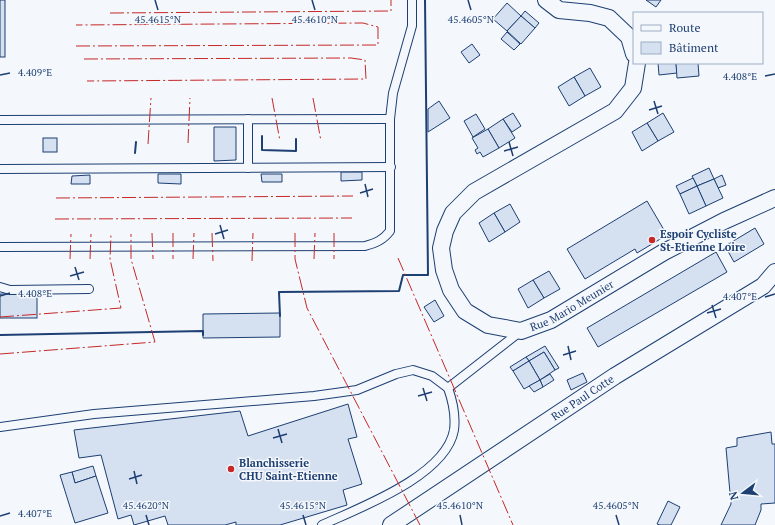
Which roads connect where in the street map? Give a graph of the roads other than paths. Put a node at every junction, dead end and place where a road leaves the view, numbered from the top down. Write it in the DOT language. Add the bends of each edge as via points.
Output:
graph roads {
  1 [pos="412,0"];
  2 [pos="546,0"];
  3 [pos="633,51"];
  4 [pos="637,64"];
  5 [pos="248,119"];
  6 [pos="390,119"];
  7 [pos="0,120"];
  8 [pos="391,167"];
  9 [pos="248,168"];
  10 [pos="0,169"];
  11 [pos="775,198"];
  12 [pos="0,247"];
  13 [pos="775,272"];
  14 [pos="0,286"];
  15 [pos="89,289"];
  16 [pos="521,331"];
  17 [pos="448,388"];
  18 [pos="0,427"];
  19 [pos="322,525"];
  20 [pos="391,525"];
  1 -- 6 [label="lane" via="412,26 393,94"];
  2 -- 3 [label="street" via="559,10 609,18 629,38"];
  4 -- 16 [label="street, Rue Mario Meunier" via="633,88 615,110 474,192 453,213 445,231 441,248 444,270 451,290 465,311 488,324"];
  5 -- 6 [label="lane"];
  5 -- 7 [label="lane"];
  5 -- 9 [label="lane"];
  6 -- 8 [label="lane"];
  8 -- 9 [label="lane"];
  8 -- 12 [label="lane" via="390,230 384,239 375,244"];
  9 -- 10 [label="lane"];
  11 -- 16 [label="street, Rue Mario Meunier" via="664,252 551,320"];
  13 -- 20 [label="street, Rue Paul Cotte" via="763,286 615,376"];
  14 -- 15 [label="lane" via="10,290"];
  16 -- 17 [label="lane"];
  17 -- 18 [label="lane" via="432,376 413,370 396,374 358,390 94,414"];
  17 -- 19 [label="lane" via="455,409 454,431 443,453 427,471 384,496"];
}
